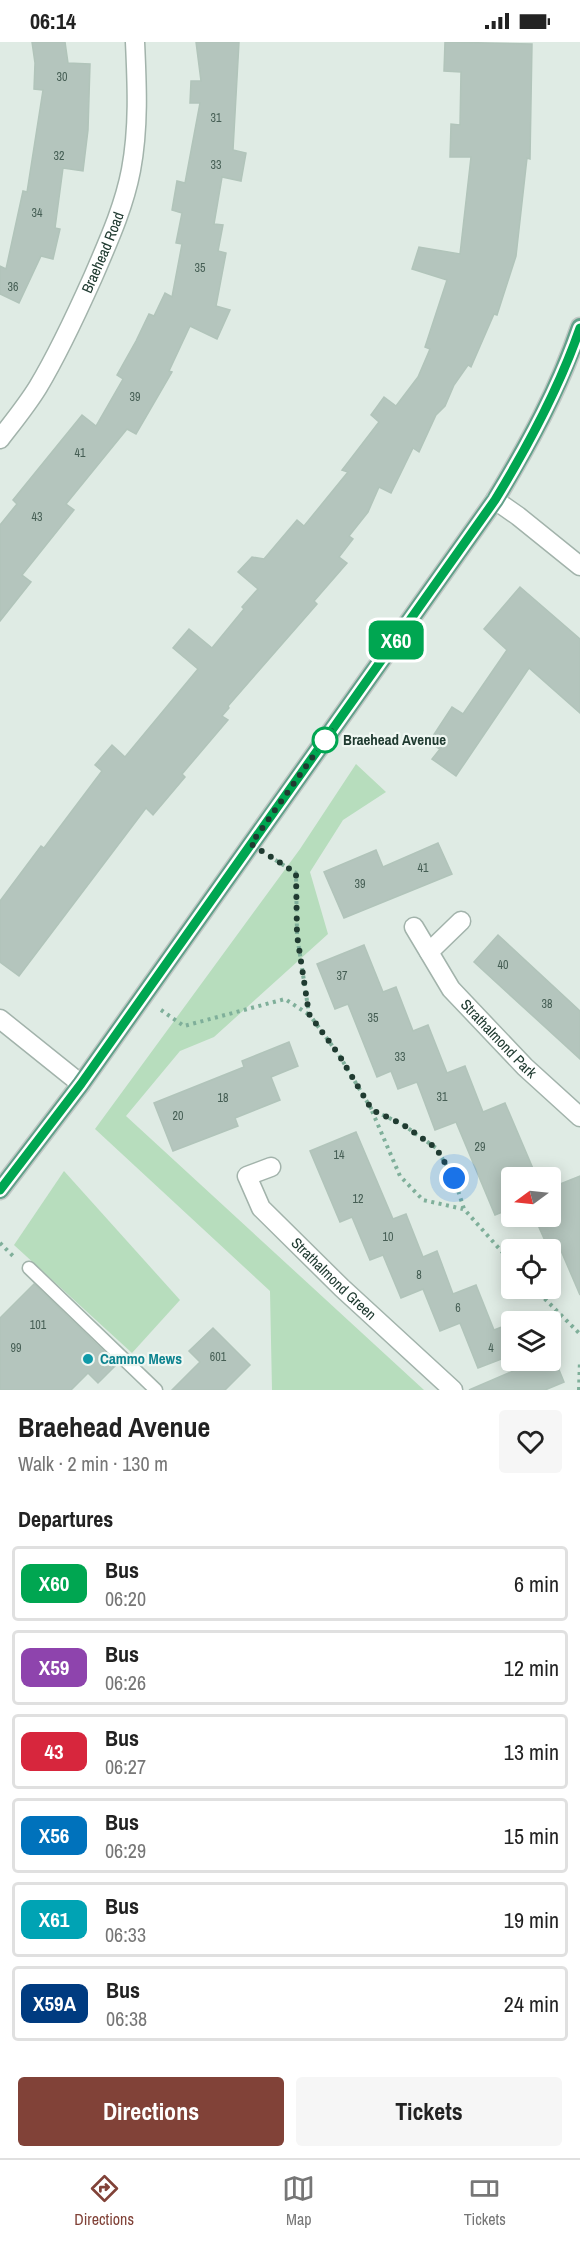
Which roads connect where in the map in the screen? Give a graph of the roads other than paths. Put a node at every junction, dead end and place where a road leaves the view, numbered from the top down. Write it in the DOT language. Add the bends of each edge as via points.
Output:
graph roads {
  1 [pos="135,42"];
  2 [pos="580,327"];
  3 [pos="0,439"];
  4 [pos="495,500"];
  5 [pos="580,566"];
  6 [pos="461,921"];
  7 [pos="414,927"];
  8 [pos="429,952"];
  9 [pos="0,1019"];
  10 [pos="81,1084"];
  11 [pos="580,1117"];
  12 [pos="271,1167"];
  13 [pos="0,1190"];
  14 [pos="29,1268"];
  15 [pos="156,1390"];
  16 [pos="453,1390"];
  1 -- 3 [label="street, Braehead Road" via="135,135 123,202 64,340 36,390"];
  2 -- 4 [label="main road" via="532,438"];
  4 -- 5 [label="street"];
  4 -- 10 [label="main road"];
  6 -- 8 [label="street"];
  7 -- 8 [label="street, Strathalmond Park"];
  8 -- 11 [label="street, Strathalmond Park" via="452,989 525,1067"];
  9 -- 10 [label="street"];
  10 -- 13 [label="main road"];
  12 -- 16 [label="street, Strathalmond Green" via="247,1176 261,1208"];
  14 -- 15 [label="lane"];
}
